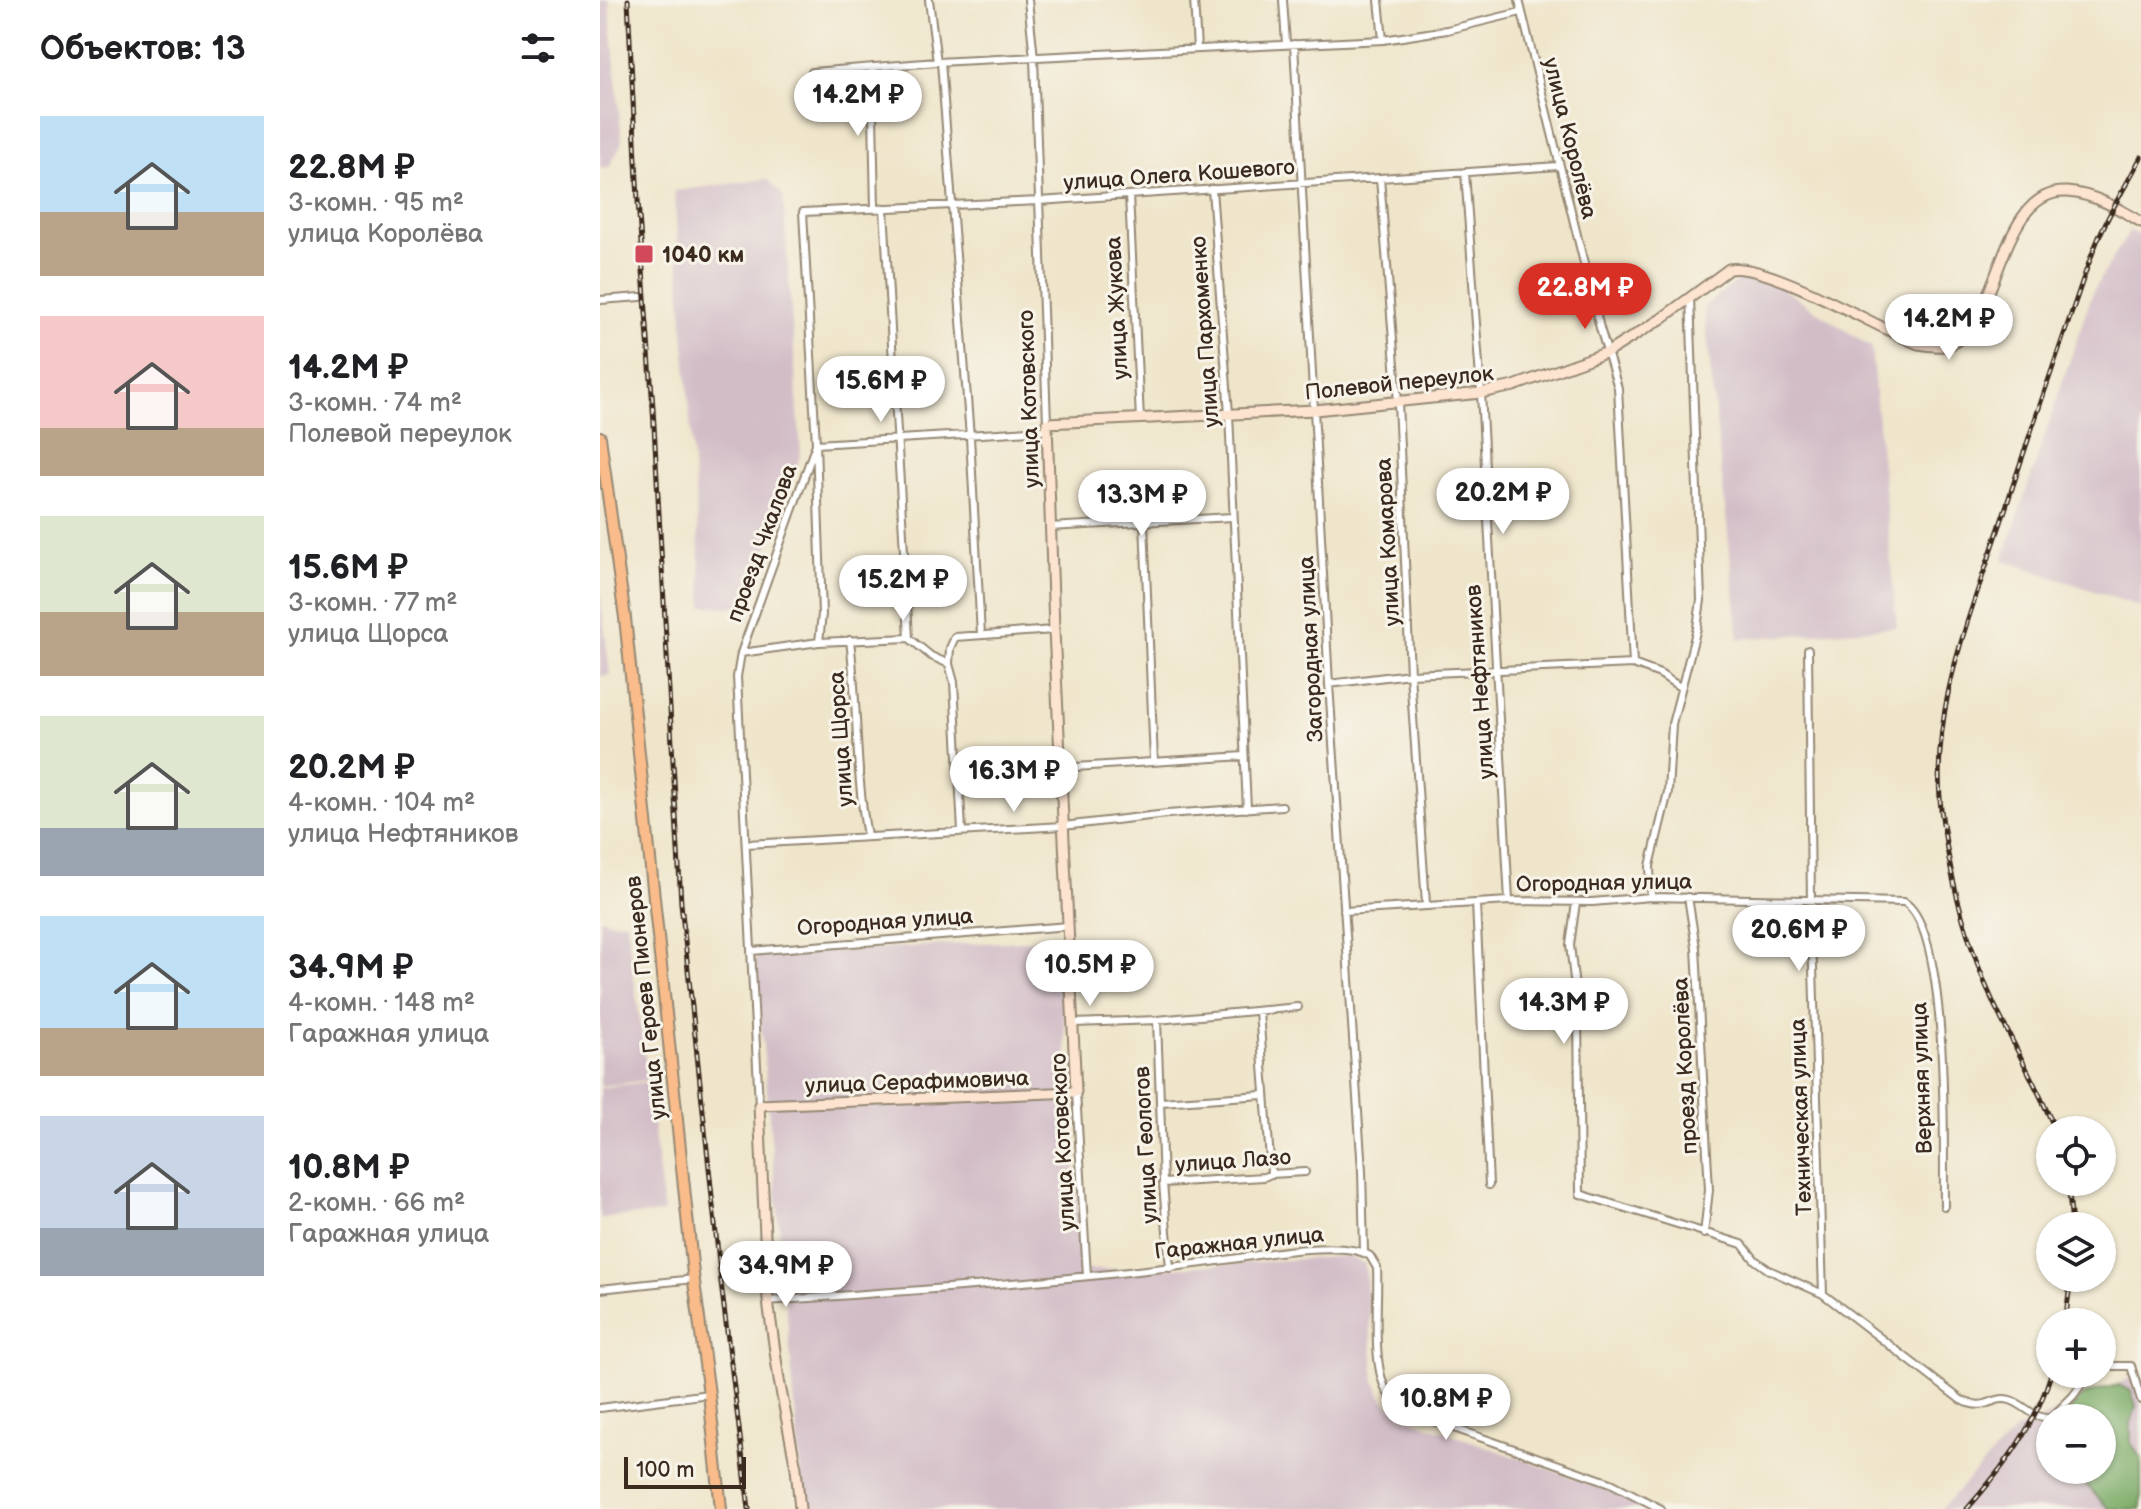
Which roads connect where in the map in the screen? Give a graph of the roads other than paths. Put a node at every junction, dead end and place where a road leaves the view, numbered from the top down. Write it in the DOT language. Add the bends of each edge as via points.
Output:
graph roads {
  1 [pos="929,0"];
  2 [pos="1028,0"];
  3 [pos="1194,0"];
  4 [pos="1283,0"];
  5 [pos="1379,0"];
  6 [pos="1519,0"];
  7 [pos="1521,12"];
  8 [pos="1383,40"];
  9 [pos="1290,44"];
  10 [pos="1197,49"];
  11 [pos="1034,58"];
  12 [pos="939,62"];
  13 [pos="872,67"];
  14 [pos="812,72"];
  15 [pos="1558,166"];
  16 [pos="1465,172"];
  17 [pos="1380,178"];
  18 [pos="1301,185"];
  19 [pos="1212,189"];
  20 [pos="1129,195"];
  21 [pos="1039,201"];
  22 [pos="953,203"];
  23 [pos="884,208"];
  24 [pos="875,209"];
  25 [pos="803,212"];
  26 [pos="2141,222"];
  27 [pos="641,297"];
  28 [pos="1690,297"];
  29 [pos="600,300"];
  30 [pos="1608,352"];
  31 [pos="1481,393"];
  32 [pos="1398,402"];
  33 [pos="1315,410"];
  34 [pos="1229,414"];
  35 [pos="1140,419"];
  36 [pos="1047,427"];
  37 [pos="600,437"];
  38 [pos="970,437"];
  39 [pos="897,440"];
  40 [pos="816,444"];
  41 [pos="1233,517"];
  42 [pos="1144,522"];
  43 [pos="1049,527"];
  44 [pos="1054,630"];
  45 [pos="981,635"];
  46 [pos="909,638"];
  47 [pos="850,640"];
  48 [pos="819,642"];
  49 [pos="1808,650"];
  50 [pos="741,653"];
  51 [pos="949,664"];
  52 [pos="1633,664"];
  53 [pos="1495,670"];
  54 [pos="1410,674"];
  55 [pos="1329,684"];
  56 [pos="1680,687"];
  57 [pos="1244,756"];
  58 [pos="1154,762"];
  59 [pos="1060,768"];
  60 [pos="1282,806"];
  61 [pos="1247,809"];
  62 [pos="1063,826"];
  63 [pos="962,831"];
  64 [pos="867,836"];
  65 [pos="747,844"];
  66 [pos="1651,897"];
  67 [pos="1688,897"];
  68 [pos="1509,901"];
  69 [pos="1576,902"];
  70 [pos="1811,902"];
  71 [pos="1476,903"];
  72 [pos="1426,904"];
  73 [pos="1911,906"];
  74 [pos="1344,911"];
  75 [pos="1069,926"];
  76 [pos="751,951"];
  77 [pos="1298,1007"];
  78 [pos="1259,1011"];
  79 [pos="1157,1020"];
  80 [pos="1074,1023"];
  81 [pos="1076,1092"];
  82 [pos="1263,1095"];
  83 [pos="1161,1102"];
  84 [pos="759,1105"];
  85 [pos="1305,1172"];
  86 [pos="1271,1174"];
  87 [pos="1163,1183"];
  88 [pos="1489,1185"];
  89 [pos="1944,1206"];
  90 [pos="1704,1234"];
  91 [pos="1364,1252"];
  92 [pos="1170,1268"];
  93 [pos="1087,1276"];
  94 [pos="694,1279"];
  95 [pos="600,1289"];
  96 [pos="1823,1294"];
  97 [pos="768,1301"];
  98 [pos="2116,1366"];
  99 [pos="2079,1388"];
  100 [pos="709,1394"];
  101 [pos="2141,1400"];
  102 [pos="2065,1404"];
  103 [pos="600,1408"];
  104 [pos="2036,1415"];
  105 [pos="721,1509"];
  106 [pos="800,1509"];
  107 [pos="1661,1509"];
  1 -- 12 [label="street"];
  2 -- 11 [label="street, улица Котовского"];
  3 -- 10 [label="street"];
  4 -- 9 [label="street, Загородная улица"];
  5 -- 8 [label="street"];
  6 -- 7 [label="street, улица Королёва"];
  7 -- 8 [label="street"];
  7 -- 15 [label="street, улица Королёва"];
  8 -- 9 [label="street"];
  9 -- 10 [label="street"];
  9 -- 18 [label="street, Загородная улица"];
  10 -- 11 [label="street"];
  11 -- 12 [label="street"];
  11 -- 21 [label="street, улица Котовского"];
  12 -- 13 [label="street"];
  12 -- 22 [label="street"];
  13 -- 14 [label="street"];
  13 -- 24 [label="street"];
  15 -- 16 [label="street, улица Олега Кошевого"];
  15 -- 30 [label="street, улица Королёва"];
  16 -- 17 [label="street, улица Олега Кошевого"];
  16 -- 31 [label="street, улица Нефтяников"];
  17 -- 18 [label="street, улица Олега Кошевого"];
  17 -- 32 [label="street, улица Комарова"];
  18 -- 19 [label="street, улица Олега Кошевого"];
  18 -- 33 [label="street, Загородная улица"];
  19 -- 20 [label="street, улица Олега Кошевого"];
  19 -- 34 [label="street, улица Пархоменко"];
  20 -- 21 [label="street, улица Олега Кошевого"];
  20 -- 35 [label="street, улица Жукова"];
  21 -- 22 [label="street, улица Олега Кошевого"];
  21 -- 36 [label="street, улица Котовского"];
  22 -- 23 [label="street, улица Олега Кошевого"];
  22 -- 38 [label="street"];
  23 -- 24 [label="street, улица Олега Кошевого"];
  23 -- 39 [label="street"];
  24 -- 25 [label="street, улица Олега Кошевого"];
  25 -- 40 [label="street, проезд Чкалова"];
  26 -- 28 [label="street, Полевой переулок" via="2088,196 2049,195 2016,227 1970,330 1944,346 1918,344 1740,266"];
  27 -- 29 [label="street"];
  28 -- 30 [label="street, Полевой переулок"];
  28 -- 56 [label="street" via="1701,600"];
  30 -- 31 [label="street, Полевой переулок" via="1542,378"];
  30 -- 52 [label="street, улица Королёва" via="1618,388"];
  31 -- 32 [label="street, Полевой переулок"];
  31 -- 53 [label="street, улица Нефтяников"];
  32 -- 33 [label="street, Полевой переулок"];
  32 -- 54 [label="street, улица Комарова"];
  33 -- 34 [label="street, Полевой переулок"];
  33 -- 55 [label="street, Загородная улица"];
  34 -- 35 [label="street, Полевой переулок"];
  34 -- 41 [label="street, улица Пархоменко"];
  35 -- 36 [label="street, Полевой переулок"];
  36 -- 38 [label="street, Полевой переулок"];
  36 -- 43 [label="street, улица Котовского"];
  37 -- 94 [label="main road, улица Героев Пионеров" via="625,618"];
  38 -- 39 [label="street, Полевой переулок"];
  38 -- 45 [label="street"];
  39 -- 40 [label="street, Полевой переулок"];
  39 -- 46 [label="street"];
  40 -- 48 [label="street, проезд Чкалова"];
  40 -- 50 [label="street, проезд Чкалова"];
  41 -- 42 [label="street"];
  41 -- 57 [label="street, улица Пархоменко"];
  42 -- 43 [label="street"];
  42 -- 58 [label="street"];
  43 -- 44 [label="street, улица Котовского"];
  44 -- 45 [label="street"];
  44 -- 59 [label="street, улица Котовского"];
  45 -- 51 [label="street" via="955,637"];
  46 -- 47 [label="street"];
  46 -- 51 [label="street"];
  47 -- 48 [label="street"];
  47 -- 64 [label="street, улица Щорса"];
  48 -- 50 [label="street"];
  49 -- 70 [label="street, Техническая улица"];
  50 -- 65 [label="street" via="737,677"];
  51 -- 63 [label="street"];
  52 -- 53 [label="street"];
  52 -- 56 [label="street"];
  53 -- 54 [label="street"];
  53 -- 68 [label="street, улица Нефтяников"];
  54 -- 55 [label="street"];
  54 -- 72 [label="street, улица Комарова"];
  55 -- 74 [label="street, Загородная улица"];
  56 -- 66 [label="street" via="1668,792 1650,866"];
  57 -- 58 [label="street"];
  57 -- 61 [label="street, улица Пархоменко"];
  58 -- 59 [label="street"];
  59 -- 62 [label="street, улица Котовского"];
  60 -- 61 [label="street"];
  61 -- 62 [label="street"];
  62 -- 63 [label="street"];
  62 -- 75 [label="street, улица Котовского"];
  63 -- 64 [label="street"];
  64 -- 65 [label="street"];
  65 -- 76 [label="street"];
  66 -- 67 [label="street, Огородная улица"];
  66 -- 69 [label="street, Огородная улица"];
  67 -- 70 [label="street, Огородная улица"];
  67 -- 90 [label="street, проезд Королёва" via="1696,948 1709,1190"];
  68 -- 69 [label="street, Огородная улица"];
  68 -- 71 [label="street, Огородная улица"];
  69 -- 90 [label="street" via="1570,945 1578,1013 1580,1194"];
  70 -- 73 [label="street, Огородная улица" via="1894,901"];
  70 -- 96 [label="street, Техническая улица"];
  71 -- 72 [label="street, Огородная улица"];
  71 -- 88 [label="street"];
  72 -- 74 [label="street, Огородная улица"];
  73 -- 89 [label="street, Верхняя улица" via="1932,962 1941,1022"];
  74 -- 91 [label="street, Загородная улица"];
  75 -- 76 [label="street, Огородная улица"];
  75 -- 80 [label="street, улица Котовского"];
  76 -- 84 [label="street"];
  77 -- 78 [label="street"];
  78 -- 79 [label="street"];
  78 -- 82 [label="street"];
  79 -- 80 [label="street"];
  79 -- 83 [label="street, улица Геологов"];
  80 -- 81 [label="street, улица Котовского"];
  81 -- 84 [label="street, улица Серафимовича"];
  81 -- 93 [label="street, улица Котовского"];
  82 -- 83 [label="street"];
  82 -- 86 [label="street"];
  83 -- 87 [label="street, улица Геологов"];
  84 -- 97 [label="street"];
  85 -- 86 [label="street, улица Лазо"];
  86 -- 87 [label="street, улица Лазо"];
  87 -- 92 [label="street, улица Геологов"];
  90 -- 96 [label="street" via="1742,1244 1769,1270"];
  91 -- 92 [label="street, Гаражная улица" via="1279,1252"];
  91 -- 107 [label="street" via="1377,1268 1381,1375 1398,1404 1408,1412 1611,1483"];
  92 -- 93 [label="street, Гаражная улица"];
  93 -- 97 [label="street, Гаражная улица"];
  94 -- 95 [label="street"];
  94 -- 100 [label="main road, улица Героев Пионеров"];
  96 -- 104 [label="street" via="1961,1400 1981,1406 2005,1399"];
  97 -- 106 [label="street"];
  98 -- 101 [label="street" via="2131,1366"];
  99 -- 102 [label="street"];
  100 -- 103 [label="street"];
  100 -- 105 [label="main road, улица Героев Пионеров"];
}
